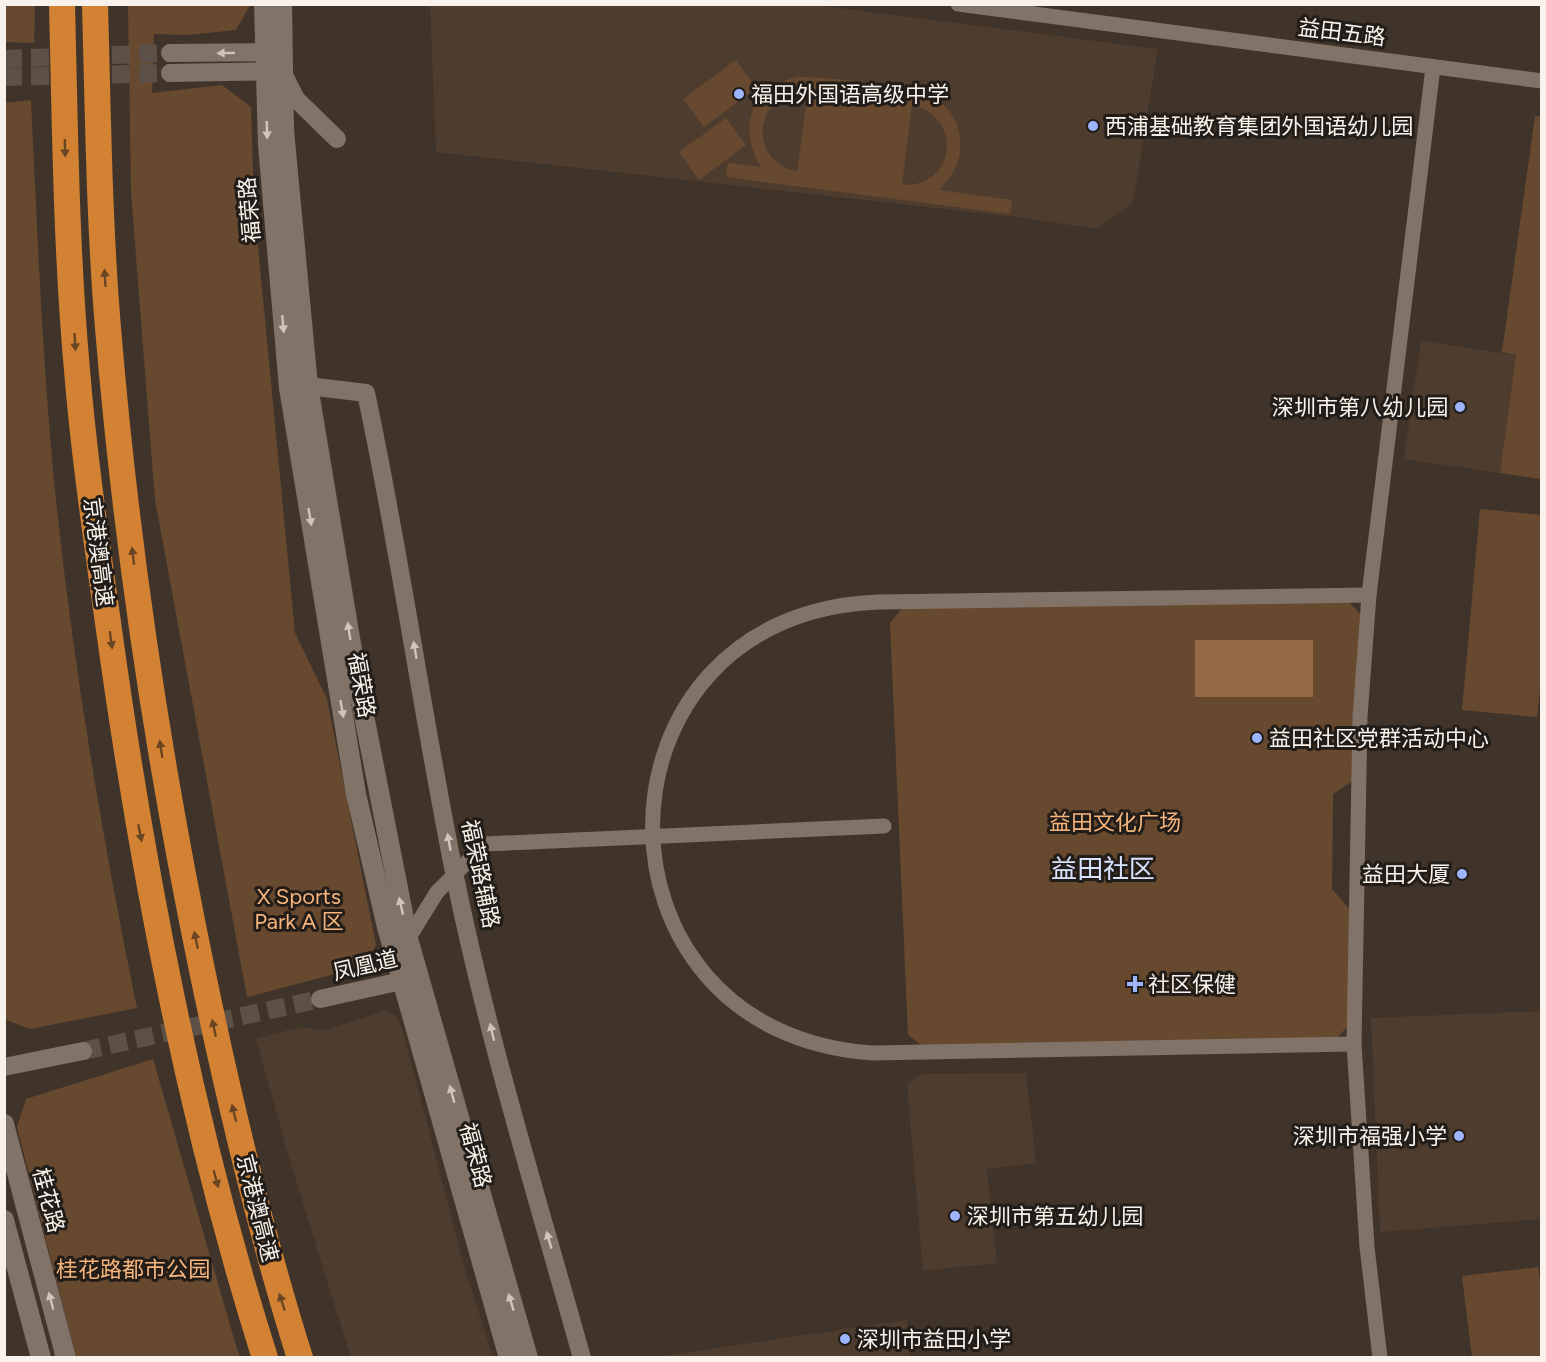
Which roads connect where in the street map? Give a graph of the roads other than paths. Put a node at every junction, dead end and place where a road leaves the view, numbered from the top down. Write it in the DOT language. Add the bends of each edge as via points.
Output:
graph roads {
  1 [pos="62,4"];
  2 [pos="95,4"];
  3 [pos="264,4"];
  4 [pos="282,4"];
  5 [pos="958,4"];
  6 [pos="1074,12"];
  7 [pos="170,53"];
  8 [pos="274,61"];
  9 [pos="1433,67"];
  10 [pos="170,73"];
  11 [pos="1542,81"];
  12 [pos="337,140"];
  13 [pos="308,386"];
  14 [pos="1370,595"];
  15 [pos="884,826"];
  16 [pos="651,836"];
  17 [pos="454,873"];
  18 [pos="408,939"];
  19 [pos="411,979"];
  20 [pos="320,999"];
  21 [pos="1354,1044"];
  22 [pos="83,1051"];
  23 [pos="4,1068"];
  24 [pos="4,1124"];
  25 [pos="4,1220"];
  26 [pos="41,1358"];
  27 [pos="66,1358"];
  28 [pos="265,1358"];
  29 [pos="300,1358"];
  30 [pos="509,1358"];
  31 [pos="528,1358"];
  32 [pos="582,1358"];
  33 [pos="1380,1358"];
  1 -- 28 [label="highway, 京港澳高速, one-way" via="76,358 131,790 206,1143"];
  29 -- 2 [label="highway, 京港澳高速, one-way" via="279,1292 220,1058 175,839 142,624 108,326"];
  3 -- 8 [label="main road, 福荣路"];
  4 -- 8 [label="main road, 福荣路"];
  5 -- 6 [label="street, 益田五路"];
  6 -- 9 [label="street, 益田五路"];
  8 -- 7 [label="street, one-way"];
  8 -- 10 [label="street"];
  8 -- 12 [label="street" via="296,99"];
  8 -- 13 [label="main road, 福荣路"];
  8 -- 19 [label="main road, 福荣路, one-way" via="268,145 289,388 371,867"];
  9 -- 11 [label="street, 益田五路"];
  9 -- 14 [label="street"];
  17 -- 13 [label="street, 福荣路辅路, one-way" via="388,495 366,393"];
  18 -- 13 [label="main road, 福荣路, one-way" via="359,691"];
  14 -- 16 [label="street" via="864,602 808,612 743,645 718,667 688,703 658,771"];
  14 -- 21 [label="street" via="1360,717"];
  15 -- 16 [label="street"];
  16 -- 17 [label="street" via="485,843"];
  16 -- 21 [label="street" via="664,903 697,963 711,981 746,1011 806,1042 873,1053"];
  17 -- 18 [label="street" via="437,892"];
  32 -- 17 [label="street, 福荣路辅路, one-way" via="500,1063"];
  18 -- 19 [label="main road, 福荣路"];
  19 -- 20 [label="street, 凤凰道"];
  19 -- 30 [label="main road, 福荣路"];
  31 -- 19 [label="main road, 福荣路, one-way"];
  21 -- 33 [label="street" via="1367,1247"];
  22 -- 23 [label="street"];
  27 -- 24 [label="main road, 桂花路, one-way"];
  25 -- 26 [label="main road"];
}
